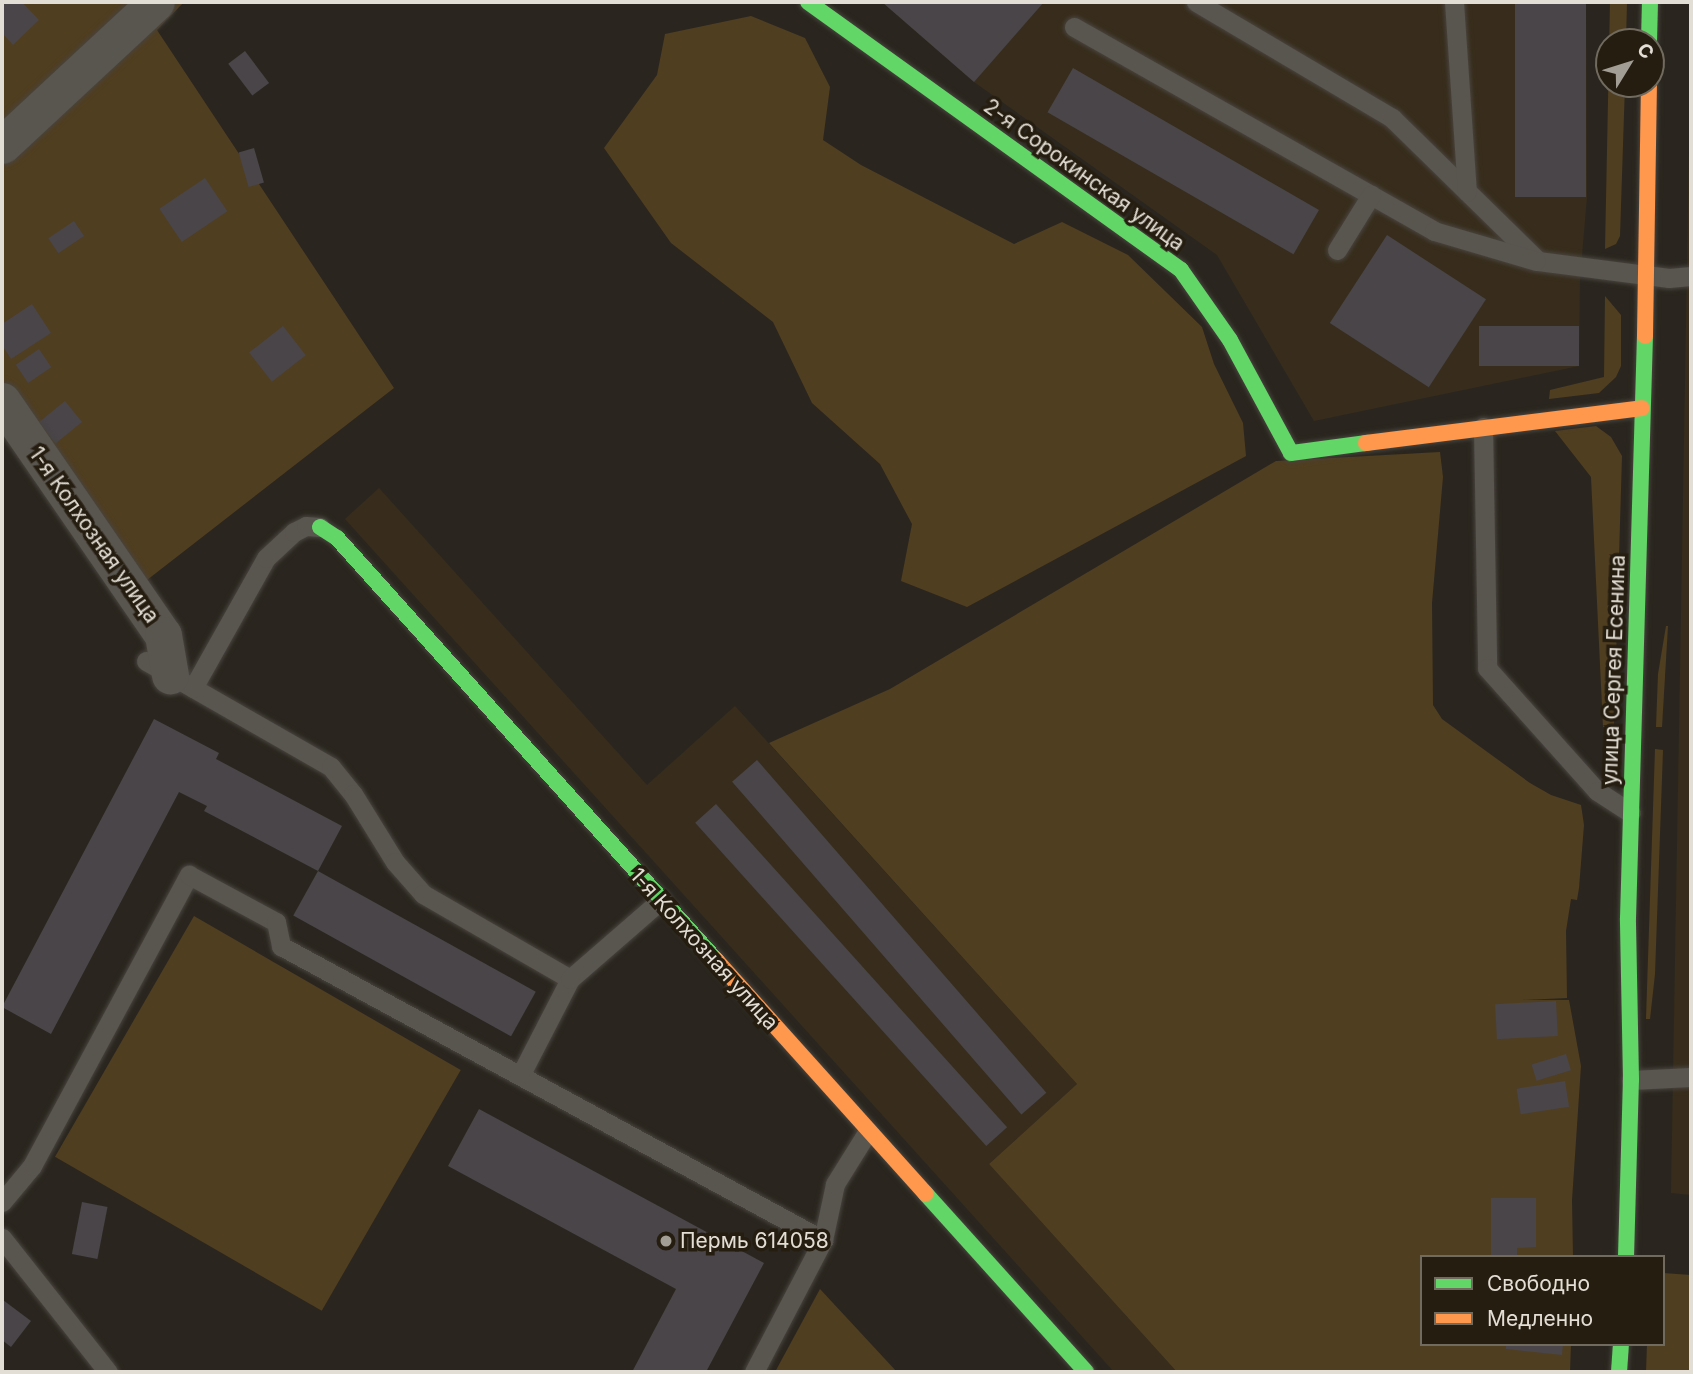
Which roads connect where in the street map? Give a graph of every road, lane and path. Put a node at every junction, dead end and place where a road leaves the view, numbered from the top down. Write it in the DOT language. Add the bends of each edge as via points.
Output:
graph roads {
  1 [pos="156,2"];
  2 [pos="808,2"];
  3 [pos="1196,2"];
  4 [pos="1454,2"];
  5 [pos="1650,2"];
  6 [pos="1074,27"];
  7 [pos="1649,28"];
  8 [pos="1649,98"];
  9 [pos="2,145"];
  10 [pos="1467,192"];
  11 [pos="1371,195"];
  12 [pos="1337,250"];
  13 [pos="1538,261"];
  14 [pos="1647,276"];
  15 [pos="1691,276"];
  16 [pos="2,401"];
  17 [pos="1643,408"];
  18 [pos="1483,427"];
  19 [pos="320,527"];
  20 [pos="170,674"];
  21 [pos="1631,813"];
  22 [pos="660,900"];
  23 [pos="570,979"];
  24 [pos="521,1074"];
  25 [pos="1691,1077"];
  26 [pos="1631,1080"];
  27 [pos="868,1131"];
  28 [pos="2,1202"];
  29 [pos="2,1238"];
  30 [pos="823,1240"];
  31 [pos="1626,1255"];
  32 [pos="1621,1346"];
  33 [pos="108,1372"];
  34 [pos="754,1372"];
  35 [pos="1086,1372"];
  36 [pos="1619,1372"];
  1 -- 9 [label="street"];
  2 -- 18 [label="street, 2-я Сорокинская улица" via="1181,270 1230,340 1291,453"];
  3 -- 10 [label="lane" via="1392,118"];
  4 -- 10 [label="lane"];
  5 -- 7 [label="street"];
  6 -- 11 [label="lane"];
  8 -- 14 [label="street, улица Сергея Есенина"];
  10 -- 13 [label="lane"];
  11 -- 12 [label="lane"];
  11 -- 13 [label="lane" via="1434,231"];
  13 -- 14 [label="lane"];
  14 -- 15 [label="lane"];
  14 -- 17 [label="street, улица Сергея Есенина"];
  16 -- 20 [label="street, 1-я Колхозная улица" via="163,635"];
  17 -- 18 [label="street, 2-я Сорокинская улица"];
  17 -- 21 [label="street, улица Сергея Есенина"];
  18 -- 21 [label="lane" via="1487,668 1597,791"];
  19 -- 20 [label="lane" via="306,526 294,532 266,558"];
  19 -- 22 [label="street, 1-я Колхозная улица" via="346,549"];
  20 -- 23 [label="lane" via="331,767 395,862 423,894"];
  21 -- 26 [label="street, улица Сергея Есенина"];
  22 -- 23 [label="lane"];
  22 -- 27 [label="street, 1-я Колхозная улица"];
  23 -- 24 [label="lane"];
  24 -- 28 [label="lane" via="281,946 276,922 189,875 32,1166"];
  24 -- 30 [label="lane"];
  25 -- 26 [label="lane"];
  26 -- 31 [label="street, улица Сергея Есенина"];
  27 -- 30 [label="lane" via="835,1184"];
  27 -- 35 [label="street, 1-я Колхозная улица"];
  29 -- 33 [label="lane"];
  30 -- 34 [label="lane"];
  32 -- 36 [label="street"];
}
